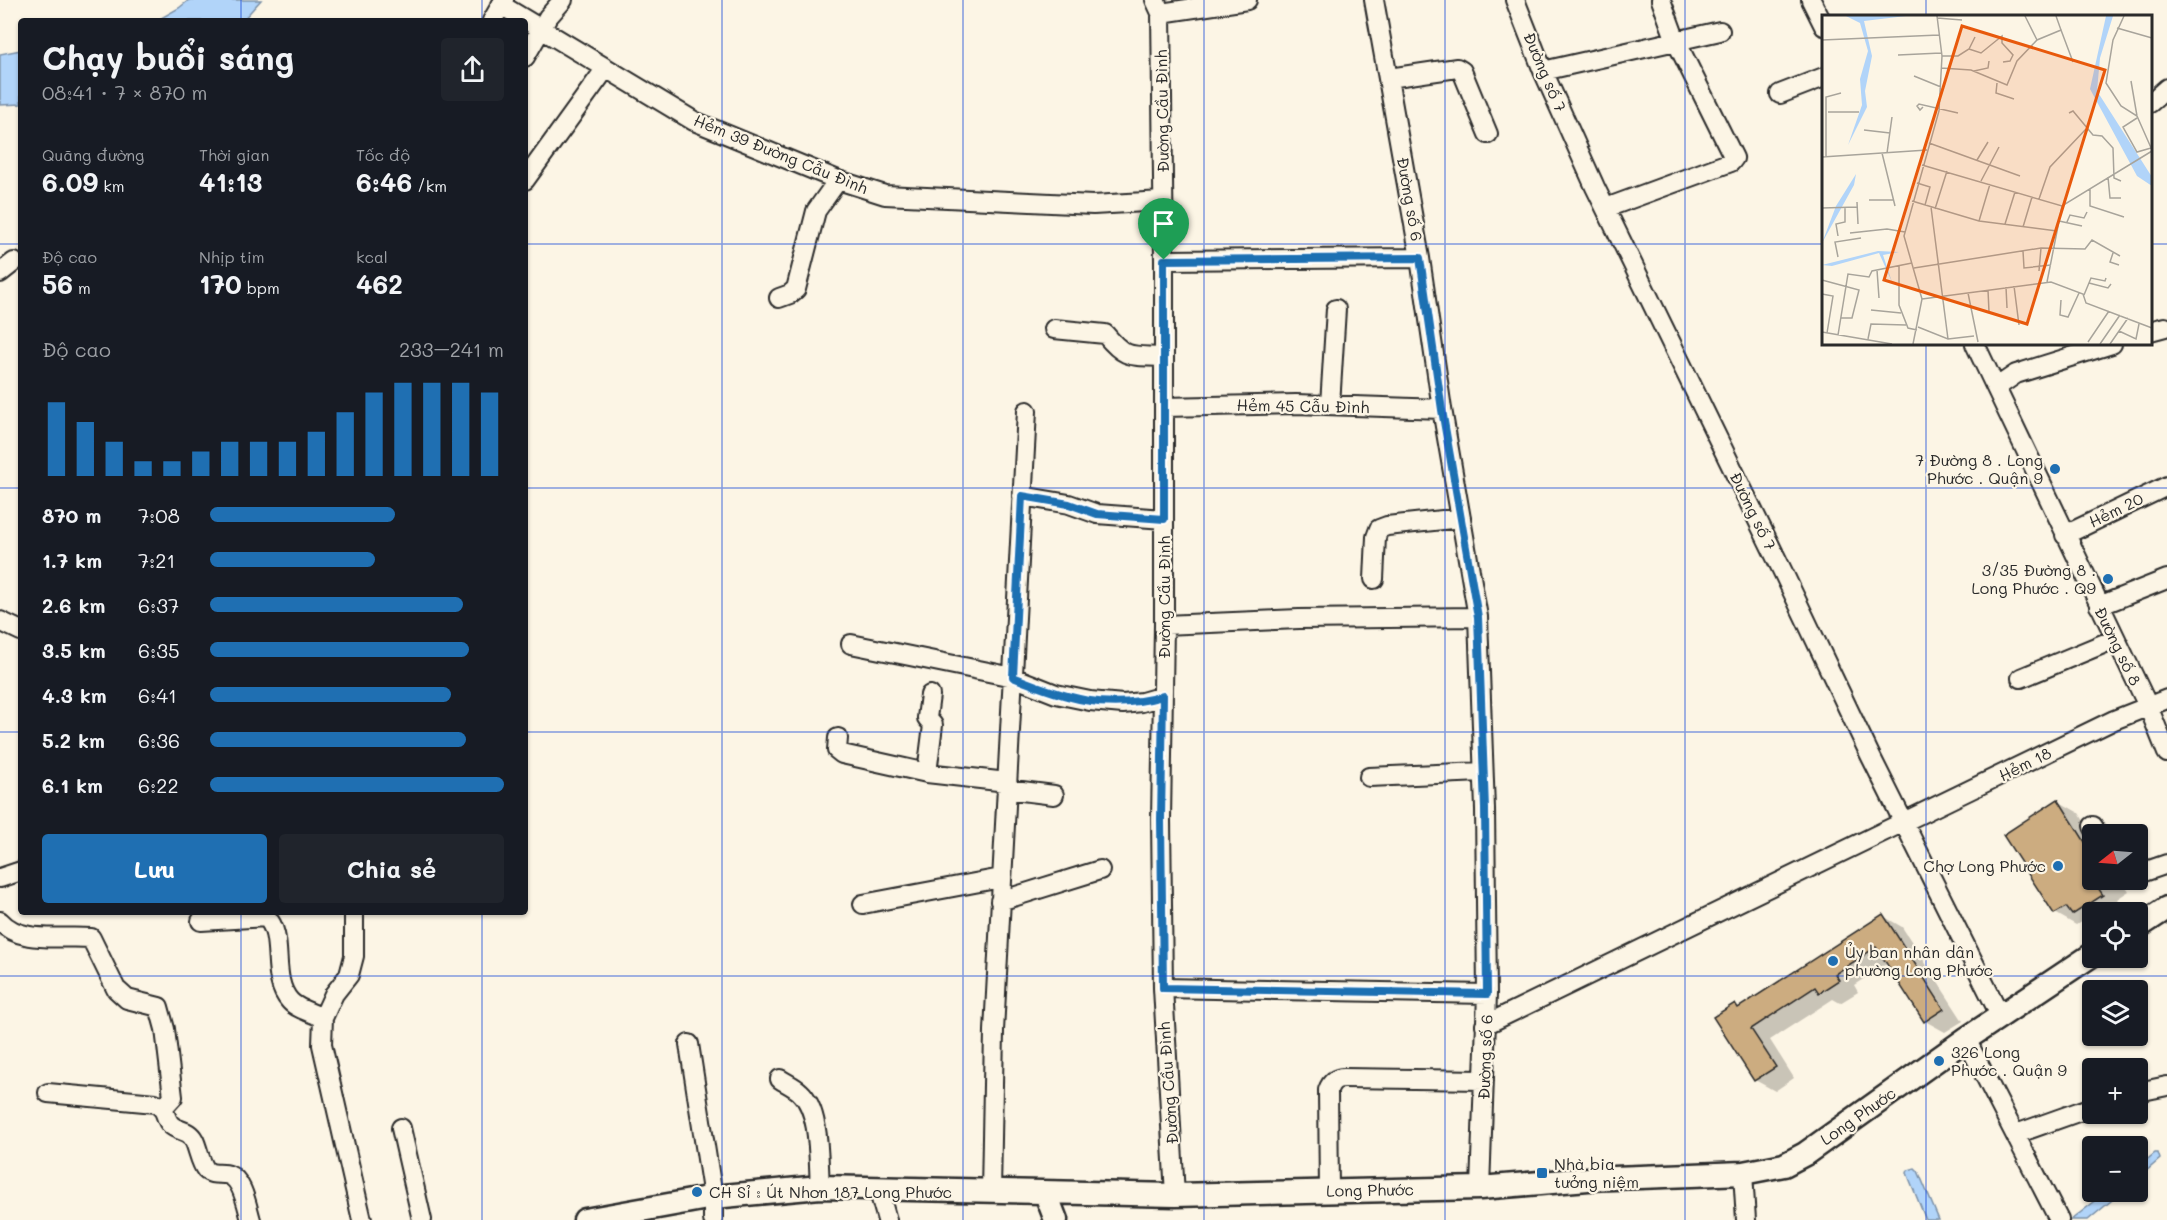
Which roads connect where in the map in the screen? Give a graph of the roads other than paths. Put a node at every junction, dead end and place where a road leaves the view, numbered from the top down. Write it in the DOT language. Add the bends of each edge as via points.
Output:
graph roads {
  1 [pos="563,0"];
  2 [pos="1247,0"];
  3 [pos="1374,0"];
  4 [pos="1515,0"];
  5 [pos="1661,0"];
  6 [pos="1811,0"];
  7 [pos="502,2"];
  8 [pos="1158,6"];
  9 [pos="494,18"];
  10 [pos="525,18"];
  11 [pos="528,20"];
  12 [pos="1822,22"];
  13 [pos="541,29"];
  14 [pos="1720,32"];
  15 [pos="1676,41"];
  16 [pos="528,52"];
  17 [pos="606,68"];
  18 [pos="1543,71"];
  19 [pos="1822,77"];
  20 [pos="1389,78"];
  21 [pos="2167,88"];
  22 [pos="1780,94"];
  23 [pos="2152,102"];
  24 [pos="1488,134"];
  25 [pos="528,176"];
  26 [pos="838,180"];
  27 [pos="1163,201"];
  28 [pos="1606,208"];
  29 [pos="1420,258"];
  30 [pos="1164,260"];
  31 [pos="779,298"];
  32 [pos="1336,309"];
  33 [pos="1054,329"];
  34 [pos="1976,345"];
  35 [pos="2109,345"];
  36 [pos="1164,357"];
  37 [pos="1997,387"];
  38 [pos="1330,405"];
  39 [pos="1164,407"];
  40 [pos="1442,410"];
  41 [pos="1027,411"];
  42 [pos="2167,486"];
  43 [pos="1022,496"];
  44 [pos="1461,518"];
  45 [pos="1164,519"];
  46 [pos="2065,535"];
  47 [pos="1374,579"];
  48 [pos="2167,579"];
  49 [pos="2099,606"];
  50 [pos="1478,617"];
  51 [pos="0,621"];
  52 [pos="1164,625"];
  53 [pos="18,630"];
  54 [pos="2115,639"];
  55 [pos="851,644"];
  56 [pos="1013,677"];
  57 [pos="2021,678"];
  58 [pos="930,695"];
  59 [pos="1163,696"];
  60 [pos="2167,699"];
  61 [pos="2148,706"];
  62 [pos="838,738"];
  63 [pos="2167,753"];
  64 [pos="1482,772"];
  65 [pos="927,773"];
  66 [pos="1369,777"];
  67 [pos="1006,786"];
  68 [pos="1054,795"];
  69 [pos="1904,824"];
  70 [pos="2167,864"];
  71 [pos="1100,870"];
  72 [pos="2148,871"];
  73 [pos="18,872"];
  74 [pos="0,878"];
  75 [pos="1001,878"];
  76 [pos="1000,901"];
  77 [pos="863,904"];
  78 [pos="2167,908"];
  79 [pos="354,915"];
  80 [pos="2148,920"];
  81 [pos="0,921"];
  82 [pos="201,921"];
  83 [pos="2082,962"];
  84 [pos="1163,988"];
  85 [pos="1487,994"];
  86 [pos="2001,1017"];
  87 [pos="323,1018"];
  88 [pos="1485,1025"];
  89 [pos="1966,1039"];
  90 [pos="689,1044"];
  91 [pos="780,1079"];
  92 [pos="1484,1080"];
  93 [pos="2167,1086"];
  94 [pos="2148,1090"];
  95 [pos="48,1093"];
  96 [pos="163,1108"];
  97 [pos="2082,1111"];
  98 [pos="401,1128"];
  99 [pos="2016,1134"];
  100 [pos="1743,1173"];
  101 [pos="820,1187"];
  102 [pos="878,1188"];
  103 [pos="1480,1188"];
  104 [pos="1329,1191"];
  105 [pos="991,1192"];
  106 [pos="1046,1194"];
  107 [pos="1175,1196"];
  108 [pos="713,1197"];
  109 [pos="251,1220"];
  110 [pos="362,1220"];
  111 [pos="422,1220"];
  112 [pos="585,1220"];
  113 [pos="713,1220"];
  114 [pos="887,1220"];
  115 [pos="1056,1220"];
  116 [pos="1746,1220"];
  117 [pos="2059,1220"];
  1 -- 13 [label="street"];
  2 -- 8 [label="street"];
  3 -- 20 [label="street, Đường số 6"];
  4 -- 18 [label="street, Đường số 7"];
  5 -- 15 [label="street"];
  6 -- 12 [label="street"];
  7 -- 9 [label="street"];
  7 -- 10 [label="street, Hẻm 39 Đường Cẫu Đình"];
  8 -- 27 [label="street, Đường Cầu Đình"];
  11 -- 13 [label="street, Hẻm 39 Đường Cẫu Đình"];
  13 -- 16 [label="street"];
  13 -- 17 [label="street, Hẻm 39 Đường Cẫu Đình"];
  14 -- 15 [label="street"];
  15 -- 18 [label="street"];
  15 -- 28 [label="street" via="1734,158"];
  17 -- 25 [label="street"];
  17 -- 26 [label="street, Hẻm 39 Đường Cẫu Đình" via="709,128"];
  18 -- 28 [label="street, Đường số 7"];
  19 -- 22 [label="street"];
  20 -- 24 [label="street" via="1457,68 1462,71"];
  20 -- 29 [label="street, Đường số 6"];
  21 -- 23 [label="street"];
  26 -- 27 [label="street, Hẻm 39 Đường Cẫu Đình" via="885,195 1093,205"];
  26 -- 31 [label="street" via="816,211 796,288"];
  27 -- 30 [label="street, Đường Cầu Đình"];
  28 -- 69 [label="street, Đường số 7"];
  29 -- 30 [label="street"];
  29 -- 40 [label="street, Đường số 6"];
  30 -- 36 [label="street, Đường Cầu Đình"];
  32 -- 38 [label="street"];
  33 -- 36 [label="street" via="1105,334 1119,351 1128,355"];
  34 -- 37 [label="street, Đường số 8"];
  35 -- 37 [label="street" via="2016,374"];
  36 -- 39 [label="street, Đường Cầu Đình"];
  37 -- 46 [label="street, Đường số 8"];
  38 -- 39 [label="street, Hẻm 45 Cẫu Đình"];
  38 -- 40 [label="street, Hẻm 45 Cẫu Đình"];
  39 -- 45 [label="street, Đường Cầu Đình"];
  40 -- 44 [label="street, Đường số 6"];
  41 -- 43 [label="street"];
  42 -- 46 [label="street, Hẻm 20"];
  43 -- 45 [label="street" via="1069,504 1097,514"];
  43 -- 56 [label="street"];
  44 -- 47 [label="street" via="1379,529"];
  44 -- 50 [label="street, Đường số 6"];
  45 -- 52 [label="street, Đường Cầu Đình"];
  46 -- 49 [label="street, Đường số 8"];
  48 -- 49 [label="street"];
  49 -- 54 [label="street, Đường số 8"];
  50 -- 52 [label="street"];
  50 -- 64 [label="street, Đường số 6"];
  51 -- 53 [label="street"];
  52 -- 59 [label="street, Đường Cầu Đình"];
  54 -- 57 [label="street"];
  54 -- 61 [label="street, Đường số 8"];
  55 -- 56 [label="street"];
  56 -- 59 [label="street" via="1056,694 1090,701 1123,704"];
  56 -- 67 [label="street"];
  58 -- 65 [label="street" via="927,718 933,725"];
  59 -- 84 [label="street, Đường Cầu Đình"];
  60 -- 61 [label="street, Hẻm 18"];
  61 -- 63 [label="street, Đường số 8"];
  61 -- 69 [label="street, Hẻm 18"];
  62 -- 65 [label="street" via="837,750 842,754"];
  64 -- 66 [label="street"];
  64 -- 85 [label="street, Đường số 6"];
  65 -- 67 [label="street"];
  67 -- 68 [label="street"];
  67 -- 75 [label="street"];
  69 -- 86 [label="street, Đường số 7"];
  69 -- 88 [label="street, Hẻm 18"];
  70 -- 72 [label="street"];
  71 -- 76 [label="street"];
  73 -- 74 [label="street"];
  75 -- 76 [label="street"];
  75 -- 77 [label="street"];
  76 -- 105 [label="street"];
  78 -- 80 [label="street"];
  79 -- 87 [label="street" via="354,956 349,975 334,994"];
  81 -- 96 [label="street" via="22,936 91,938 116,989 127,999 159,1007 173,1097"];
  82 -- 87 [label="street" via="266,917 273,928 282,990 290,1002"];
  83 -- 86 [label="street, Long Phước"];
  84 -- 85 [label="street"];
  84 -- 107 [label="street, Đường Cầu Đình"];
  85 -- 88 [label="street, Đường số 6"];
  86 -- 89 [label="street, Long Phước"];
  87 -- 110 [label="street" via="322,1045"];
  88 -- 92 [label="street, Đường số 6"];
  89 -- 99 [label="street"];
  89 -- 100 [label="street, Long Phước" via="1805,1154 1784,1166"];
  90 -- 108 [label="street"];
  91 -- 101 [label="street" via="801,1092 813,1114"];
  92 -- 103 [label="street, Đường số 6"];
  92 -- 104 [label="street" via="1338,1078 1330,1083"];
  93 -- 94 [label="street"];
  95 -- 96 [label="street" via="155,1103"];
  96 -- 109 [label="street" via="169,1123 191,1135 206,1170 228,1174 237,1181"];
  97 -- 99 [label="street"];
  98 -- 111 [label="street"];
  99 -- 117 [label="street"];
  100 -- 103 [label="street, Long Phước"];
  100 -- 116 [label="street"];
  101 -- 102 [label="street, Long Phước"];
  101 -- 108 [label="street, Long Phước"];
  102 -- 105 [label="street, Long Phước"];
  102 -- 114 [label="street"];
  103 -- 104 [label="street, Long Phước"];
  104 -- 107 [label="street, Long Phước"];
  105 -- 106 [label="street, Long Phước"];
  106 -- 107 [label="street, Long Phước"];
  106 -- 115 [label="street"];
  108 -- 112 [label="street, Long Phước"];
  108 -- 113 [label="street"];
}
